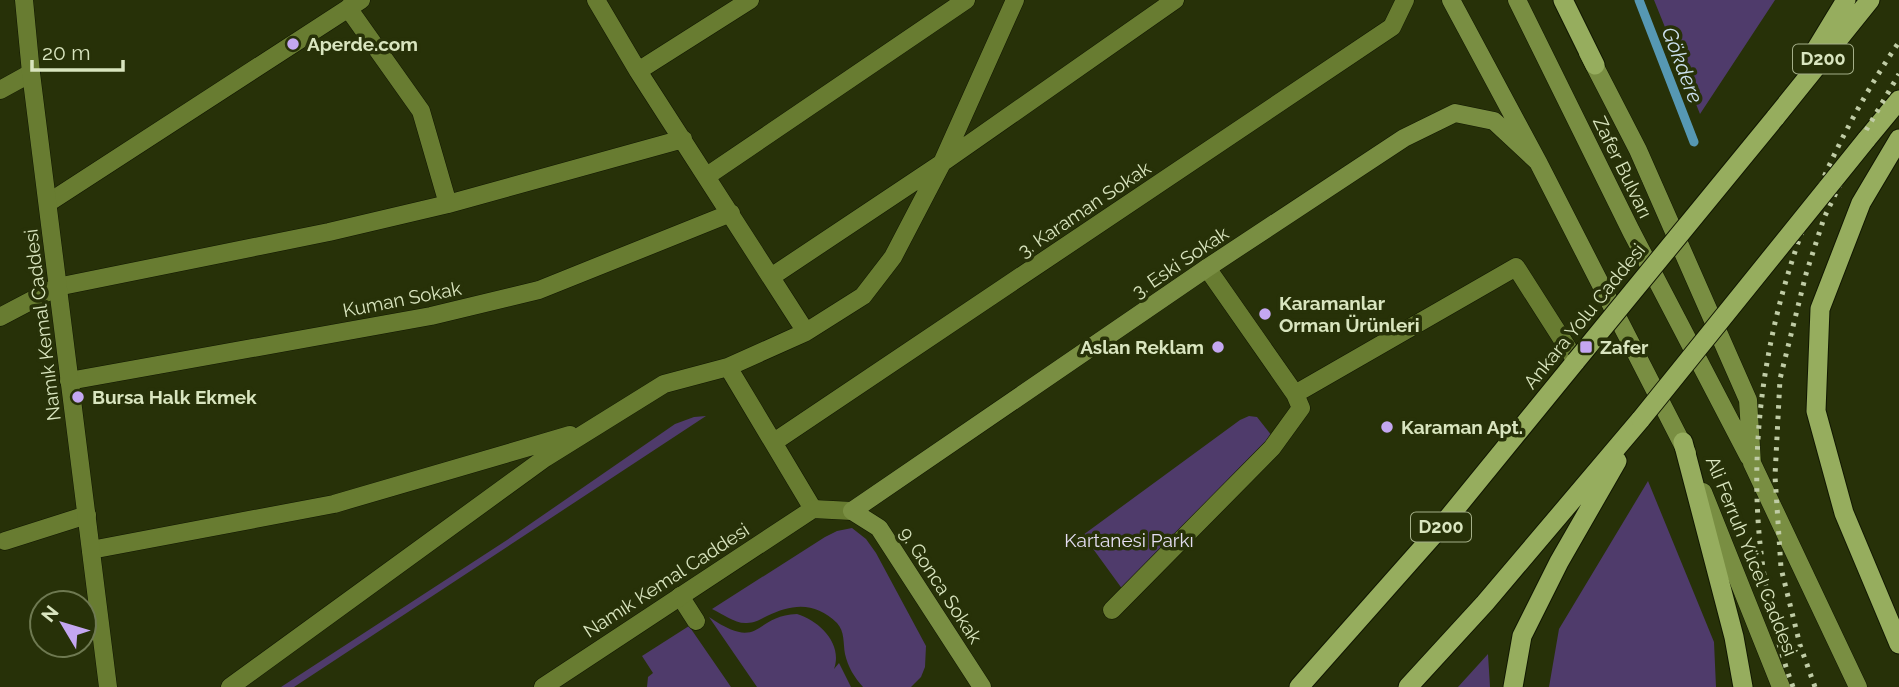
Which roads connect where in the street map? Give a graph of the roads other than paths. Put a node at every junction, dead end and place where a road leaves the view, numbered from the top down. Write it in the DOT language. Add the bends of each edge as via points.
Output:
graph roads {
  1 [pos="24,0"];
  2 [pos="596,0"];
  3 [pos="750,0"];
  4 [pos="966,0"];
  5 [pos="1015,0"];
  6 [pos="1175,0"];
  7 [pos="1405,0"];
  8 [pos="1451,0"];
  9 [pos="1517,0"];
  10 [pos="1561,0"];
  11 [pos="1846,0"];
  12 [pos="1870,0"];
  13 [pos="354,4"];
  14 [pos="1595,65"];
  15 [pos="638,71"];
  16 [pos="31,73"];
  17 [pos="0,90"];
  18 [pos="1899,100"];
  19 [pos="1775,118"];
  20 [pos="682,139"];
  21 [pos="1898,146"];
  22 [pos="1538,162"];
  23 [pos="942,163"];
  24 [pos="706,176"];
  25 [pos="48,203"];
  26 [pos="448,204"];
  27 [pos="731,213"];
  28 [pos="1208,268"];
  29 [pos="771,276"];
  30 [pos="57,287"];
  31 [pos="0,317"];
  32 [pos="806,332"];
  33 [pos="1576,361"];
  34 [pos="728,367"];
  35 [pos="69,381"];
  36 [pos="1295,394"];
  37 [pos="1642,419"];
  38 [pos="590,429"];
  39 [pos="774,442"];
  40 [pos="1683,442"];
  41 [pos="1752,463"];
  42 [pos="813,509"];
  43 [pos="852,511"];
  44 [pos="86,515"];
  45 [pos="5,541"];
  46 [pos="91,550"];
  47 [pos="680,596"];
  48 [pos="1112,610"];
  49 [pos="696,621"];
  50 [pos="1899,644"];
  51 [pos="108,687"];
  52 [pos="230,687"];
  53 [pos="543,687"];
  54 [pos="982,687"];
  55 [pos="1299,687"];
  56 [pos="1408,687"];
  57 [pos="1513,687"];
  58 [pos="1743,687"];
  59 [pos="1781,687"];
  60 [pos="1858,687"];
  1 -- 16 [label="street, Namık Kemal Caddesi"];
  2 -- 15 [label="street"];
  3 -- 15 [label="street"];
  4 -- 24 [label="street"];
  5 -- 23 [label="street"];
  6 -- 23 [label="street"];
  7 -- 39 [label="street, 3. Karaman Sokak" via="1392,27"];
  8 -- 22 [label="main road"];
  9 -- 41 [label="main road, Zafer Bulvarı"];
  10 -- 14 [label="highway"];
  11 -- 19 [label="highway"];
  12 -- 19 [label="highway, Ankara Yolu Caddesi / D200"];
  13 -- 25 [label="street"];
  13 -- 26 [label="street" via="421,111"];
  14 -- 41 [label="main road, Zafer Bulvarı" via="1748,400"];
  15 -- 20 [label="street"];
  16 -- 17 [label="street"];
  16 -- 25 [label="street, Namık Kemal Caddesi"];
  18 -- 37 [label="highway, bridge"];
  19 -- 33 [label="highway, Ankara Yolu Caddesi / D200, bridge"];
  20 -- 24 [label="street"];
  20 -- 26 [label="street"];
  21 -- 50 [label="highway" via="1861,203 1821,309 1816,411 1844,513"];
  22 -- 28 [label="main road, 3. Eski Sokak" via="1493,121 1455,113 1404,138"];
  22 -- 40 [label="main road"];
  23 -- 29 [label="street"];
  23 -- 32 [label="street" via="893,257 863,296"];
  24 -- 27 [label="street"];
  25 -- 30 [label="street, Namık Kemal Caddesi"];
  26 -- 30 [label="street"];
  27 -- 29 [label="street"];
  27 -- 35 [label="street, Kuman Sokak" via="539,290 431,316"];
  28 -- 36 [label="street"];
  28 -- 43 [label="main road, 3. Eski Sokak"];
  29 -- 32 [label="street"];
  30 -- 31 [label="street"];
  30 -- 35 [label="street, Namık Kemal Caddesi"];
  32 -- 34 [label="street"];
  33 -- 36 [label="street" via="1516,267"];
  33 -- 55 [label="highway, Ankara Yolu Caddesi / D200" via="1439,529"];
  34 -- 38 [label="street" via="664,383"];
  34 -- 39 [label="street"];
  35 -- 44 [label="street, Namık Kemal Caddesi"];
  36 -- 48 [label="street" via="1301,408 1272,448"];
  37 -- 56 [label="highway"];
  37 -- 57 [label="highway" via="1522,635"];
  38 -- 46 [label="street" via="334,504"];
  38 -- 52 [label="street"];
  39 -- 42 [label="street"];
  40 -- 58 [label="highway"];
  40 -- 59 [label="main road, Ali Ferruh Yücel Caddesi"];
  41 -- 60 [label="main road, Zafer Bulvarı"];
  42 -- 43 [label="street"];
  42 -- 47 [label="street, Namık Kemal Caddesi"];
  43 -- 54 [label="main road, 9. Gonca Sokak" via="879,528"];
  44 -- 45 [label="street"];
  44 -- 46 [label="street, Namık Kemal Caddesi"];
  46 -- 51 [label="street, Namık Kemal Caddesi"];
  47 -- 49 [label="street"];
  47 -- 53 [label="street, Namık Kemal Caddesi"];
}
